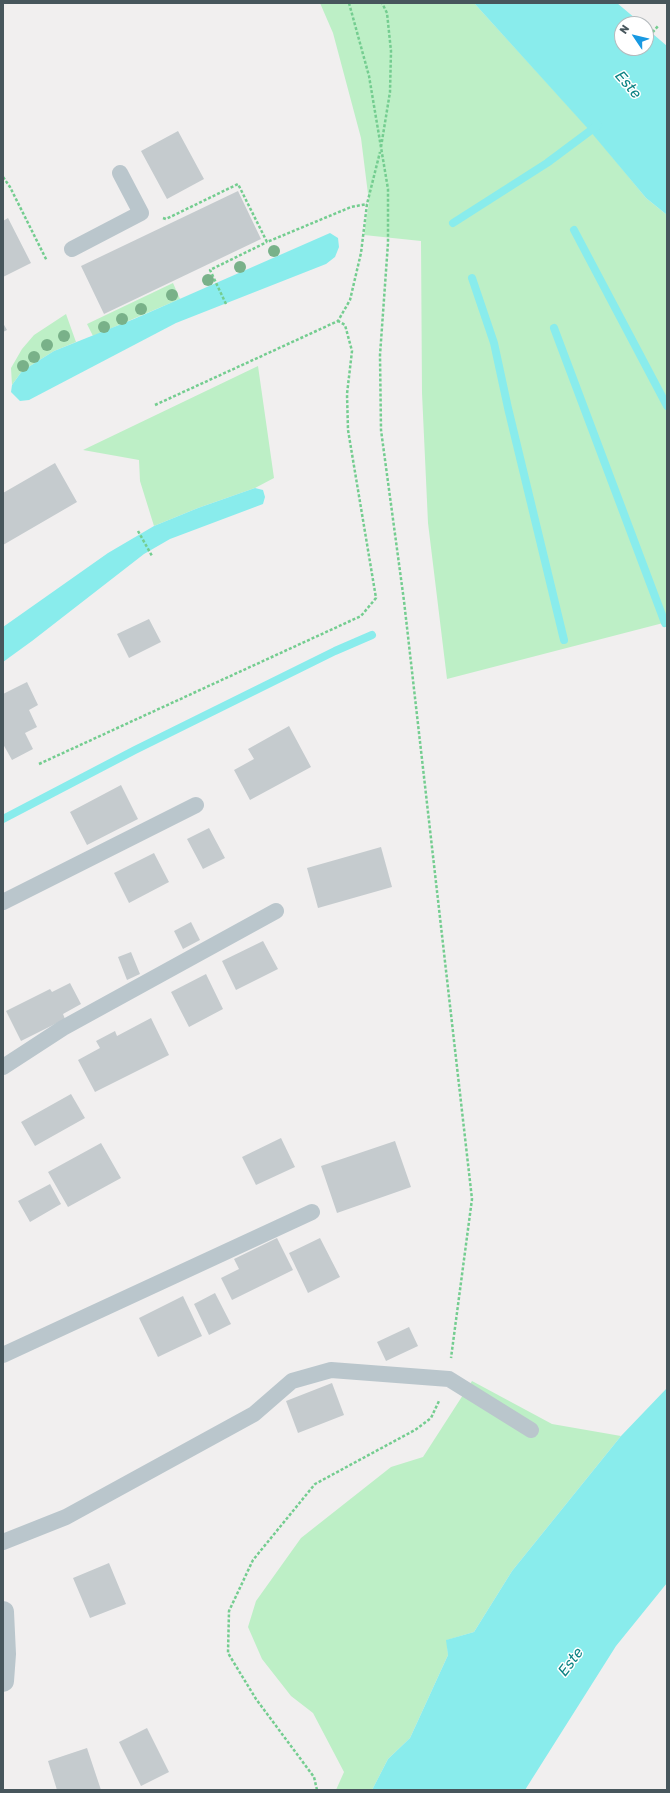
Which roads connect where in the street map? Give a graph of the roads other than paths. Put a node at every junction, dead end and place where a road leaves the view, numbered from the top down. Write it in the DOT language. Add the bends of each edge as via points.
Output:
graph roads {
  1 [pos="120,173"];
  2 [pos="72,249"];
  3 [pos="196,805"];
  4 [pos="3,902"];
  5 [pos="276,911"];
  6 [pos="3,1067"];
  7 [pos="312,1212"];
  8 [pos="3,1355"];
  9 [pos="531,1430"];
  10 [pos="3,1542"];
  11 [pos="3,1612"];
  12 [pos="4,1655"];
  13 [pos="3,1681"];
  1 -- 2 [label="lane" via="141,213"];
  3 -- 4 [label="lane"];
  5 -- 6 [label="lane" via="63,1028"];
  7 -- 8 [label="lane"];
  9 -- 10 [label="lane" via="449,1379 331,1370 292,1381 254,1414 240,1422 66,1517"];
  11 -- 12 [label="street"];
  12 -- 13 [label="street"];
}
